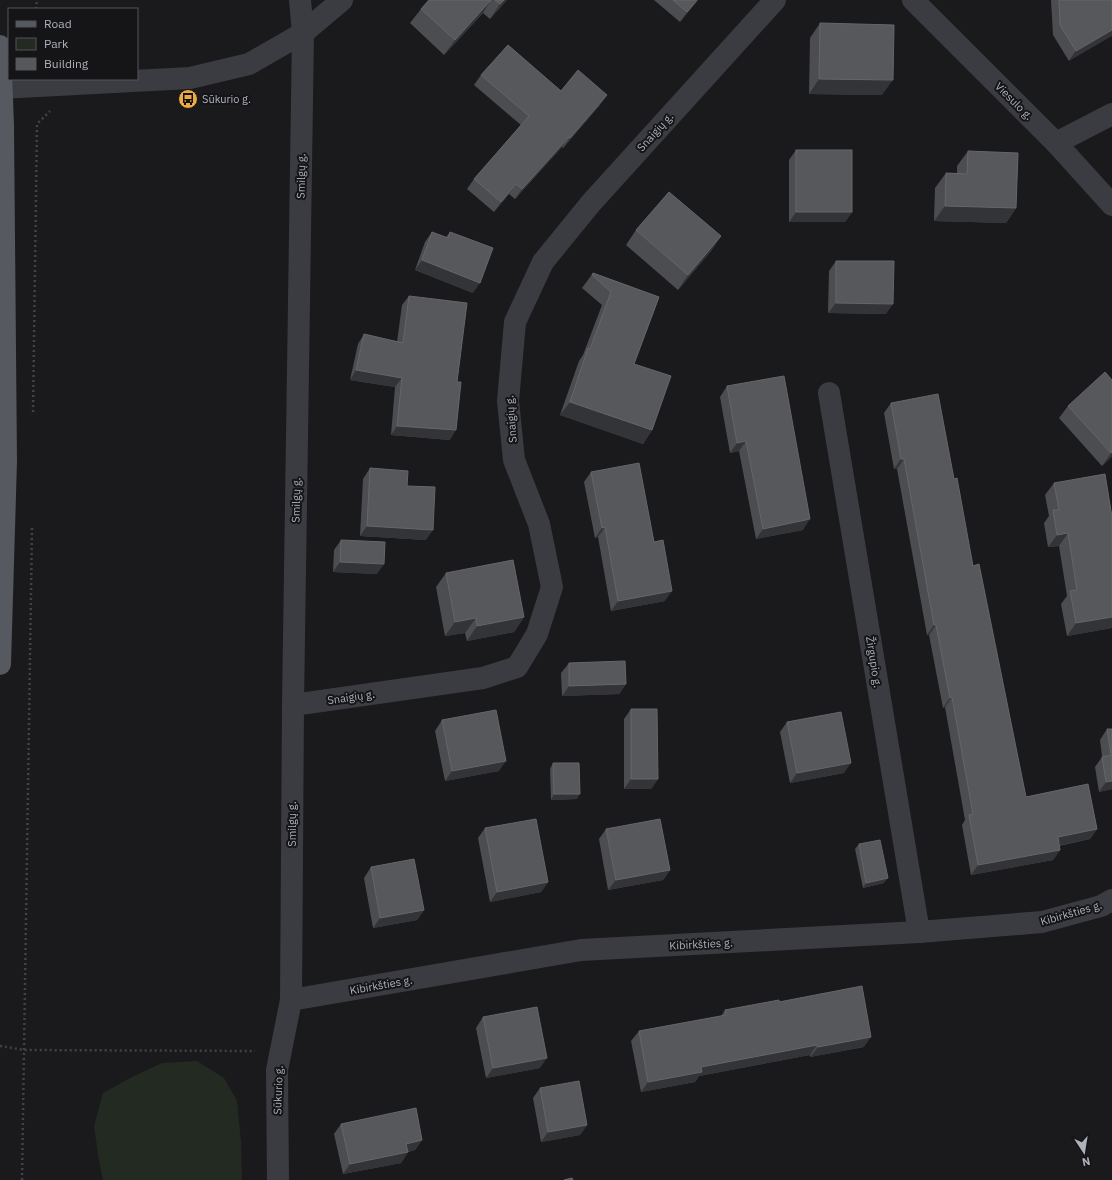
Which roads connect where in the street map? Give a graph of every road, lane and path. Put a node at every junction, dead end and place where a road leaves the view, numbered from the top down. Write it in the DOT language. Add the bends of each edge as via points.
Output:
graph roads {
  1 [pos="300,0"];
  2 [pos="342,0"];
  3 [pos="775,0"];
  4 [pos="913,0"];
  5 [pos="303,33"];
  6 [pos="0,46"];
  7 [pos="50,85"];
  8 [pos="1,88"];
  9 [pos="1112,114"];
  10 [pos="1056,143"];
  11 [pos="1112,205"];
  12 [pos="829,393"];
  13 [pos="33,419"];
  14 [pos="32,523"];
  15 [pos="0,664"];
  16 [pos="293,705"];
  17 [pos="1112,900"];
  18 [pos="919,932"];
  19 [pos="291,1000"];
  20 [pos="0,1046"];
  21 [pos="25,1050"];
  22 [pos="281,1051"];
  23 [pos="22,1180"];
  24 [pos="278,1180"];
  1 -- 5 [label="street, Smilgų g."];
  2 -- 5 [label="street"];
  3 -- 16 [label="street, Snaigių g." via="586,209 543,262 515,322 508,401 514,460 539,524 552,587 537,634 517,667 483,678"];
  4 -- 10 [label="street, Viesulo g."];
  5 -- 7 [label="street" via="248,64 190,78"];
  5 -- 16 [label="street, Smilgų g."];
  6 -- 8 [label="main road"];
  7 -- 8 [label="street"];
  7 -- 13 [label="path" via="51,109 37,124"];
  8 -- 15 [label="main road" via="6,461"];
  9 -- 10 [label="street"];
  10 -- 11 [label="street, Viesulo g."];
  12 -- 18 [label="street, Žirgupio g."];
  14 -- 21 [label="path"];
  16 -- 19 [label="street, Smilgų g."];
  17 -- 18 [label="street, Kibirkšties g." via="1101,906 1042,922"];
  18 -- 19 [label="street, Kibirkšties g." via="581,950"];
  19 -- 22 [label="street, Sūkurio g."];
  20 -- 21 [label="path"];
  21 -- 22 [label="path"];
  21 -- 23 [label="path"];
  22 -- 24 [label="street, Sūkurio g." via="277,1070"];
}
